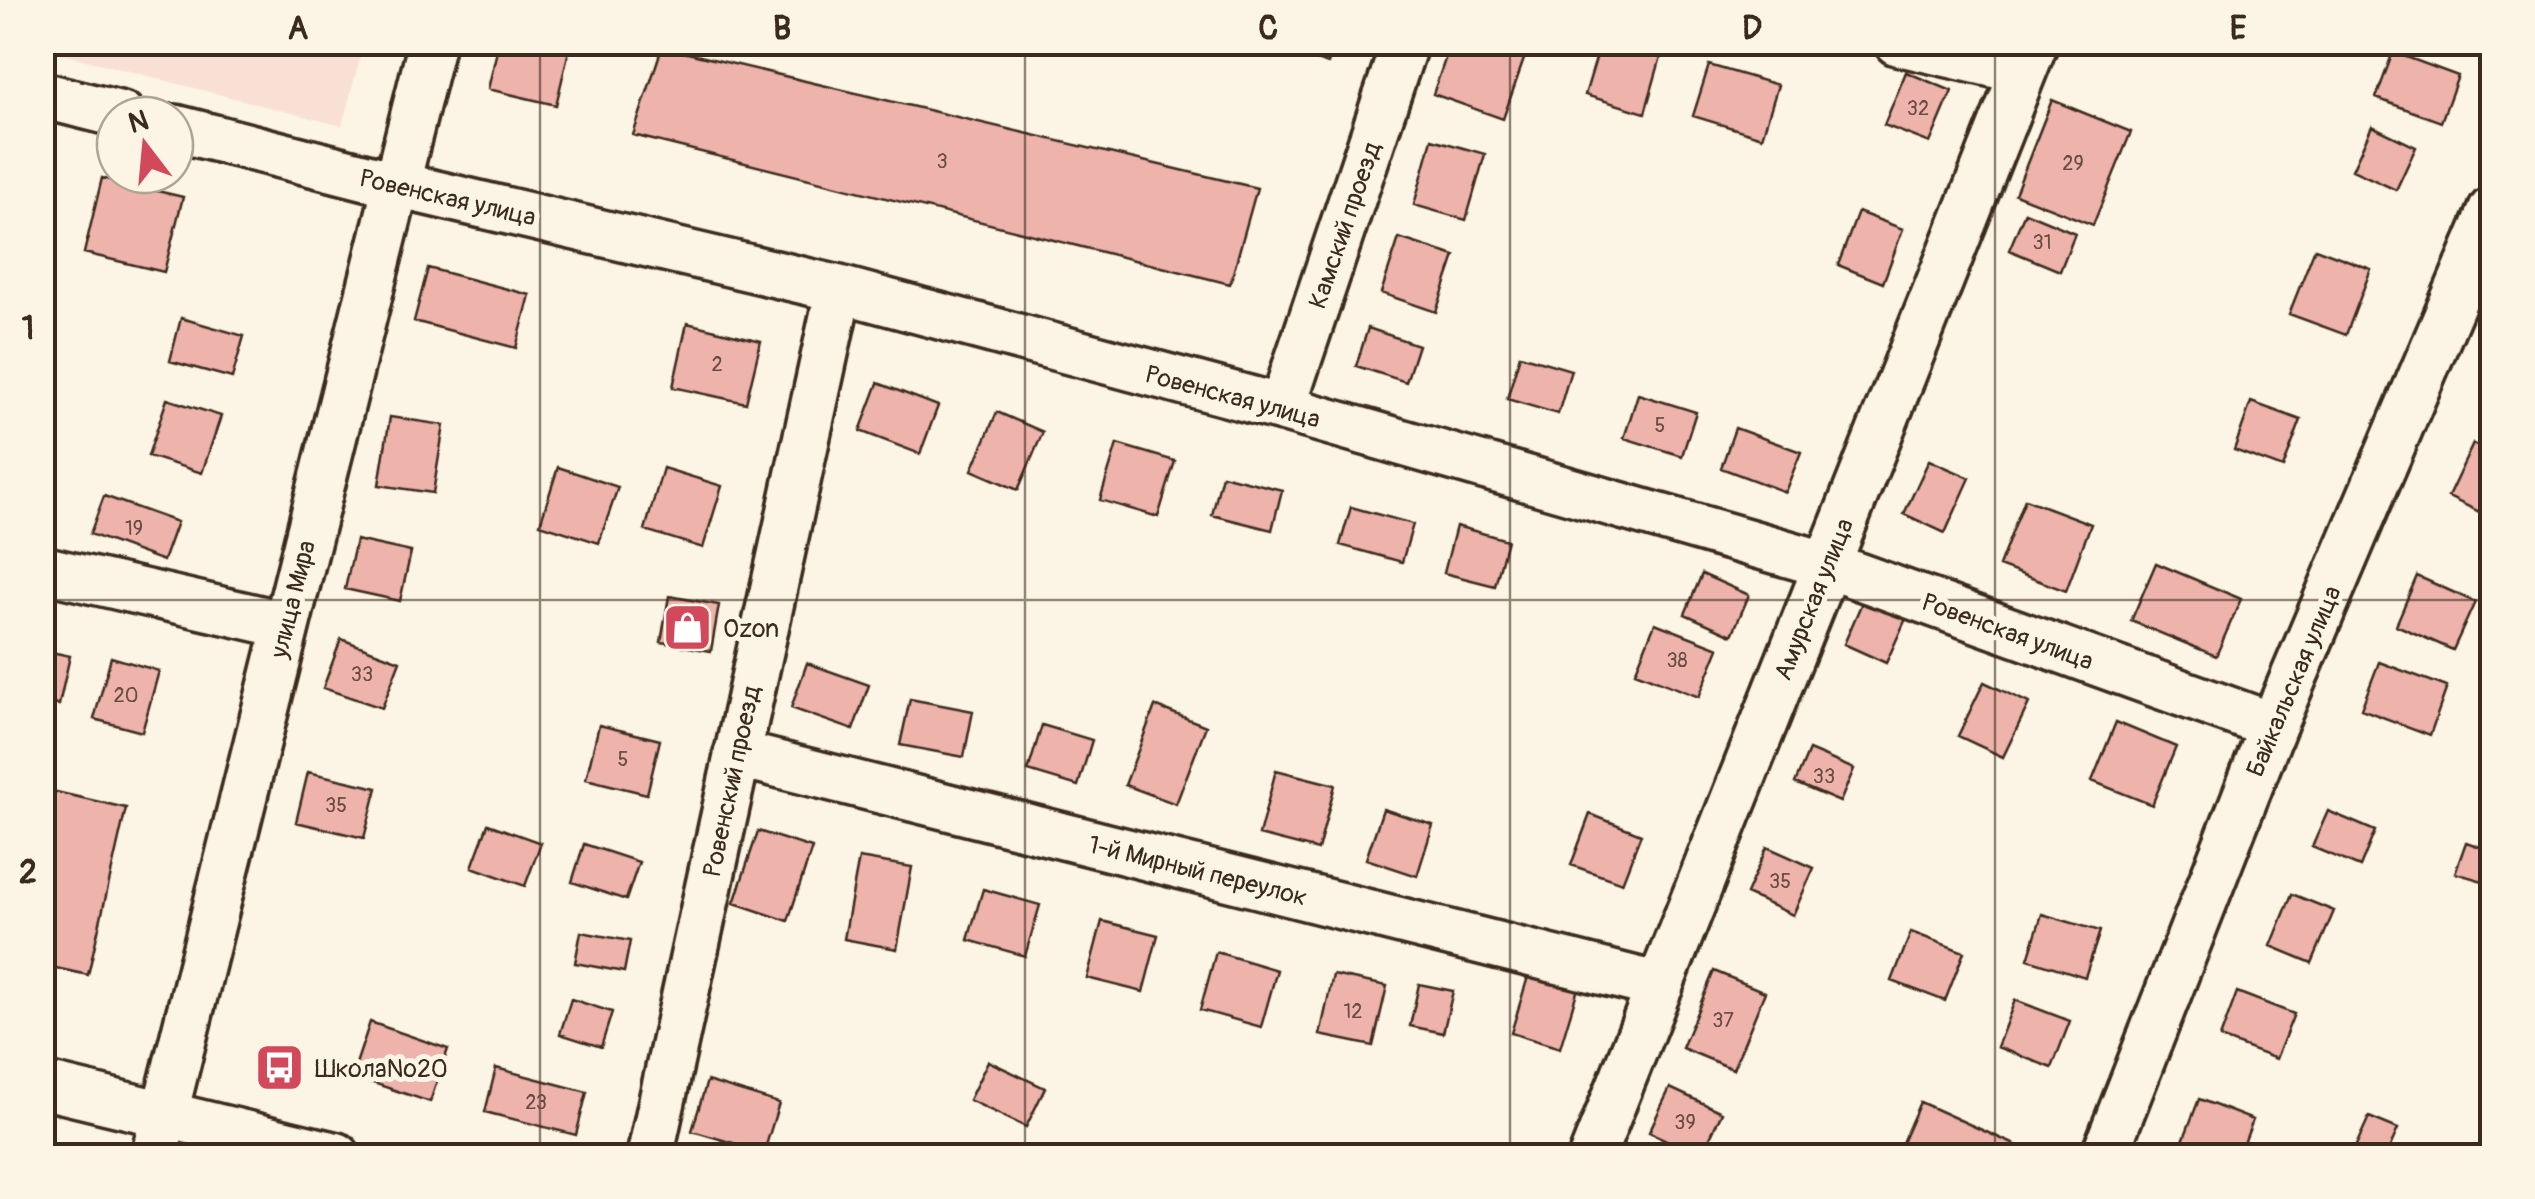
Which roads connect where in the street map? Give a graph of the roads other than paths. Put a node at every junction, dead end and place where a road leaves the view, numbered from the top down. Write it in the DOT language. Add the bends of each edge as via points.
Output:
graph roads {
  1 [pos="432,42"];
  2 [pos="1405,42"];
  3 [pos="1897,42"];
  4 [pos="2029,57"];
  5 [pos="42,95"];
  6 [pos="95,108"];
  7 [pos="195,133"];
  8 [pos="398,185"];
  9 [pos="2492,210"];
  10 [pos="839,288"];
  11 [pos="1282,408"];
  12 [pos="1827,565"];
  13 [pos="42,569"];
  14 [pos="286,625"];
  15 [pos="2273,726"];
  16 [pos="737,754"];
  17 [pos="1660,986"];
  18 [pos="42,1086"];
  19 [pos="159,1136"];
  20 [pos="336,1156"];
  21 [pos="650,1156"];
  22 [pos="1592,1156"];
  23 [pos="2104,1156"];
  1 -- 8 [label="street, улица Мира"];
  2 -- 11 [label="street, Камский проезд"];
  3 -- 4 [label="street"];
  4 -- 12 [label="street, Амурская улица"];
  5 -- 6 [label="street"];
  7 -- 8 [label="street, Ровенская улица"];
  8 -- 10 [label="street, Ровенская улица"];
  8 -- 14 [label="street, улица Мира"];
  9 -- 15 [label="street, Байкальская улица"];
  10 -- 11 [label="street, Ровенская улица"];
  10 -- 16 [label="street, Ровенский проезд"];
  11 -- 12 [label="street, Ровенская улица"];
  12 -- 15 [label="street, Ровенская улица"];
  12 -- 17 [label="street, Амурская улица"];
  13 -- 14 [label="street"];
  14 -- 19 [label="street, улица Мира"];
  15 -- 23 [label="street, Байкальская улица"];
  16 -- 17 [label="street, 1-й Мирный переулок"];
  16 -- 21 [label="street, Ровенский проезд"];
  17 -- 22 [label="street, Амурская улица"];
  18 -- 19 [label="street"];
  19 -- 20 [label="street"];
}
